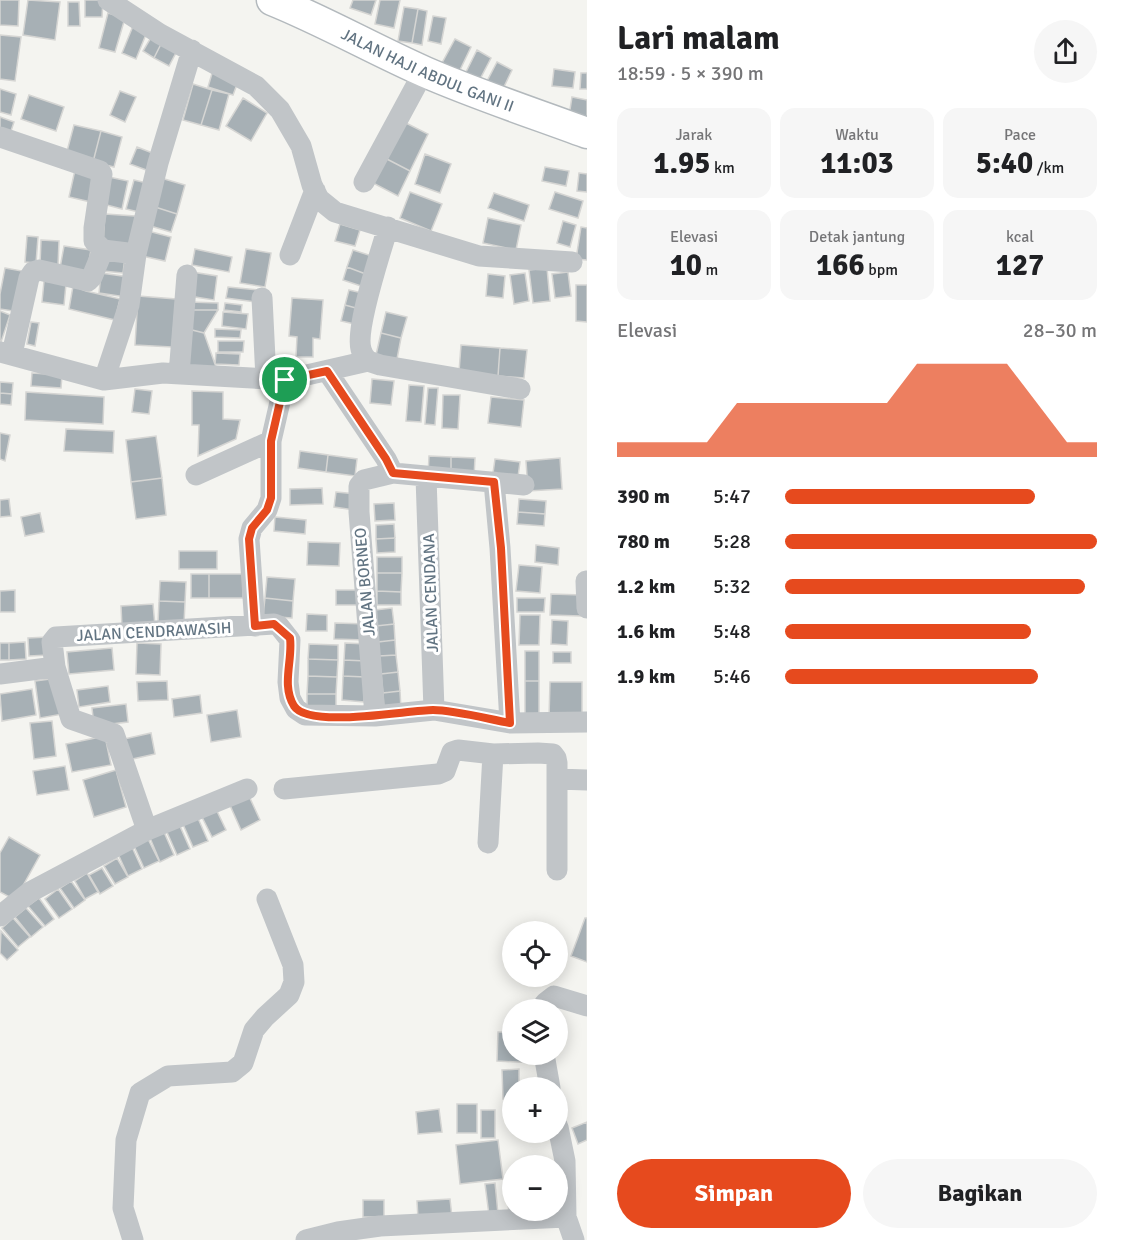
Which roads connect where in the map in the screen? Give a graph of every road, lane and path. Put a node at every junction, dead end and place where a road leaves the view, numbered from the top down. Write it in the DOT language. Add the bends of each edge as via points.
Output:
graph roads {
  1 [pos="108,0"];
  2 [pos="283,2"];
  3 [pos="192,50"];
  4 [pos="416,85"];
  5 [pos="587,133"];
  6 [pos="0,137"];
  7 [pos="364,182"];
  8 [pos="315,190"];
  9 [pos="388,226"];
  10 [pos="103,250"];
  11 [pos="136,254"];
  12 [pos="290,255"];
  13 [pos="572,262"];
  14 [pos="187,275"];
  15 [pos="262,298"];
  16 [pos="6,353"];
  17 [pos="368,361"];
  18 [pos="327,371"];
  19 [pos="179,374"];
  20 [pos="104,380"];
  21 [pos="276,380"];
  22 [pos="520,389"];
  23 [pos="271,441"];
  24 [pos="393,473"];
  25 [pos="196,475"];
  26 [pos="426,477"];
  27 [pos="494,482"];
  28 [pos="524,485"];
  29 [pos="586,581"];
  30 [pos="587,609"];
  31 [pos="255,626"];
  32 [pos="55,667"];
  33 [pos="0,674"];
  34 [pos="434,710"];
  35 [pos="375,716"];
  36 [pos="587,722"];
  37 [pos="510,723"];
  38 [pos="493,754"];
  39 [pos="557,779"];
  40 [pos="587,780"];
  41 [pos="247,789"];
  42 [pos="284,789"];
  43 [pos="147,830"];
  44 [pos="488,843"];
  45 [pos="556,870"];
  46 [pos="267,899"];
  47 [pos="0,916"];
  48 [pos="550,999"];
  49 [pos="564,999"];
  50 [pos="568,1000"];
  51 [pos="587,1006"];
  52 [pos="533,1221"];
  53 [pos="567,1221"];
  54 [pos="449,1231"];
  55 [pos="354,1235"];
  56 [pos="133,1240"];
  57 [pos="306,1240"];
  58 [pos="574,1240"];
  1 -- 3 [label="street"];
  2 -- 4 [label="street, JALAN HAJI ABDUL GANI II" via="310,15"];
  3 -- 8 [label="street" via="256,86 280,110 301,146"];
  3 -- 11 [label="street"];
  4 -- 5 [label="street, JALAN HAJI ABDUL GANI II"];
  4 -- 7 [label="street"];
  6 -- 10 [label="street" via="100,171 94,241"];
  8 -- 9 [label="street" via="319,199 335,212"];
  8 -- 12 [label="street"];
  9 -- 13 [label="street" via="479,256"];
  9 -- 17 [label="street" via="360,336 360,348"];
  10 -- 11 [label="street"];
  10 -- 16 [label="street" via="88,281 39,270 31,274"];
  11 -- 20 [label="street" via="129,305"];
  14 -- 19 [label="street"];
  15 -- 21 [label="street"];
  16 -- 20 [label="street"];
  17 -- 18 [label="street"];
  17 -- 22 [label="street"];
  18 -- 21 [label="street"];
  18 -- 24 [label="street"];
  19 -- 20 [label="street"];
  19 -- 21 [label="street"];
  21 -- 23 [label="street"];
  23 -- 25 [label="street"];
  23 -- 31 [label="street" via="271,498 249,539"];
  24 -- 26 [label="street"];
  24 -- 35 [label="street, JALAN BORNEO" via="364,480 358,495"];
  26 -- 27 [label="street"];
  26 -- 34 [label="street, JALAN CENDANA"];
  27 -- 28 [label="street"];
  27 -- 37 [label="street"];
  29 -- 30 [label="street"];
  31 -- 32 [label="street, JALAN CENDRAWASIH" via="56,637 52,642"];
  31 -- 35 [label="street, JALAN CENDRAWASIH" via="274,624 290,638 288,682 296,709 305,715"];
  32 -- 33 [label="street"];
  32 -- 43 [label="street" via="71,719 114,734"];
  34 -- 35 [label="street, JALAN CENDRAWASIH"];
  34 -- 37 [label="street, JALAN CENDRAWASIH"];
  36 -- 37 [label="street, JALAN CENDRAWASIH"];
  38 -- 39 [label="street" via="553,754"];
  38 -- 42 [label="street" via="452,752 445,771 438,774"];
  38 -- 44 [label="street"];
  39 -- 40 [label="street"];
  39 -- 45 [label="street"];
  41 -- 43 [label="street"];
  43 -- 47 [label="street" via="30,892"];
  46 -- 56 [label="street" via="293,965 290,995 254,1030 243,1063 232,1072 168,1076 140,1093 126,1140 123,1208"];
  48 -- 49 [label="street"];
  50 -- 51 [label="street"];
  52 -- 54 [label="street"];
  53 -- 58 [label="street"];
  54 -- 55 [label="street" via="380,1226"];
  55 -- 57 [label="street" via="338,1232"];
}
